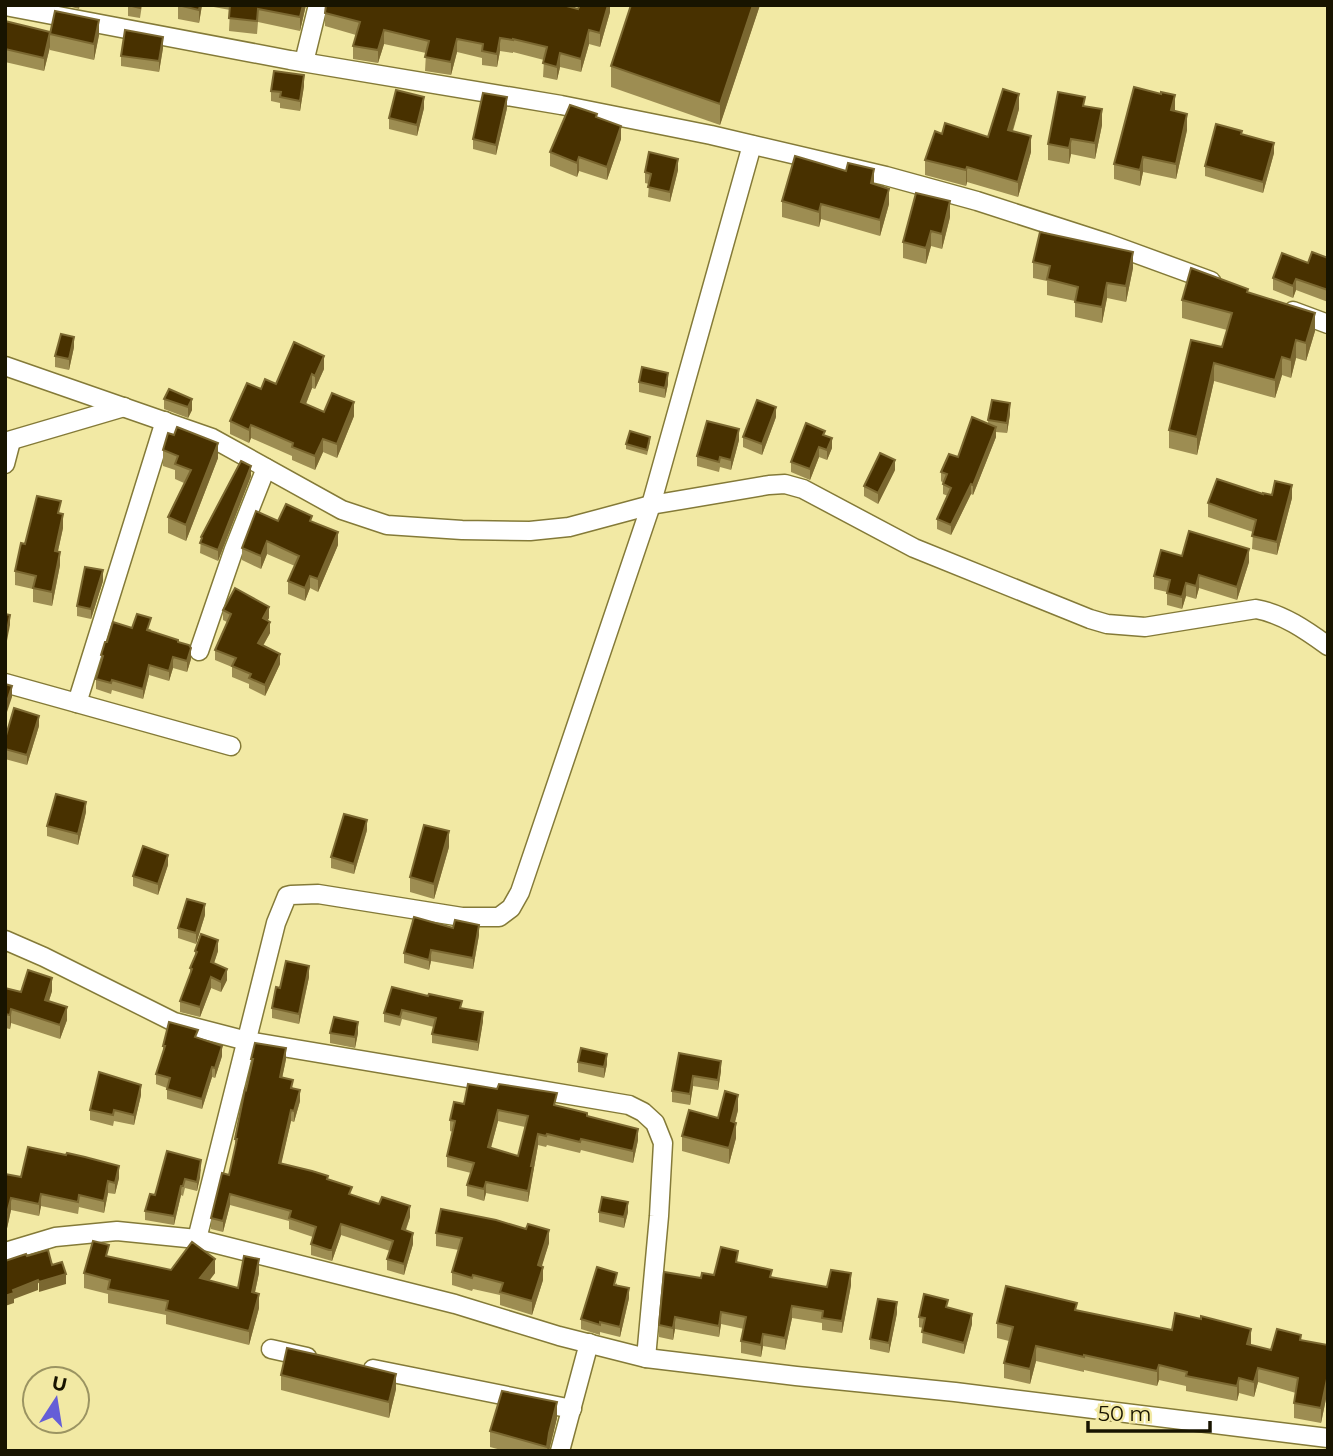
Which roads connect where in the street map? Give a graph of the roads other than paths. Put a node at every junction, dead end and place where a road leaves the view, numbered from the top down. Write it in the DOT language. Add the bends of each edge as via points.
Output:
graph roads {
  1 [pos="318,5"];
  2 [pos="5,6"];
  3 [pos="304,62"];
  4 [pos="752,145"];
  5 [pos="1226,286"];
  6 [pos="1277,305"];
  7 [pos="1328,324"];
  8 [pos="5,366"];
  9 [pos="124,407"];
  10 [pos="164,421"];
  11 [pos="8,441"];
  12 [pos="5,464"];
  13 [pos="266,468"];
  14 [pos="651,505"];
  15 [pos="1328,646"];
  16 [pos="199,651"];
  17 [pos="5,683"];
  18 [pos="78,703"];
  19 [pos="231,746"];
  20 [pos="5,940"];
  21 [pos="247,1041"];
  22 [pos="197,1239"];
  23 [pos="5,1252"];
  24 [pos="589,1343"];
  25 [pos="271,1349"];
  26 [pos="646,1358"];
  27 [pos="320,1359"];
  28 [pos="359,1367"];
  29 [pos="572,1409"];
  30 [pos="1328,1438"];
  31 [pos="560,1451"];
  1 -- 3 [label="street"];
  2 -- 3 [label="street"];
  3 -- 4 [label="street" via="561,105"];
  4 -- 5 [label="street" via="977,201"];
  4 -- 14 [label="street"];
  6 -- 7 [label="street"];
  8 -- 9 [label="street"];
  9 -- 10 [label="street"];
  9 -- 11 [label="street"];
  10 -- 13 [label="street" via="212,438"];
  10 -- 18 [label="street"];
  11 -- 12 [label="street"];
  13 -- 14 [label="street" via="342,510 387,525 530,530 569,527"];
  13 -- 16 [label="street"];
  14 -- 15 [label="street" via="785,484 803,489 914,548 1090,619 1145,627 1256,609 1272,612"];
  14 -- 21 [label="street" via="511,908 499,917 462,917 318,894 287,896"];
  17 -- 18 [label="street"];
  18 -- 19 [label="street"];
  20 -- 21 [label="street" via="174,1022"];
  21 -- 22 [label="street"];
  21 -- 26 [label="street" via="629,1105 643,1112 655,1122 663,1143"];
  22 -- 23 [label="street" via="117,1231 55,1237"];
  22 -- 24 [label="street"];
  24 -- 26 [label="street"];
  24 -- 29 [label="street"];
  25 -- 27 [label="street"];
  26 -- 30 [label="street"];
  28 -- 29 [label="street"];
  29 -- 31 [label="street"];
}
